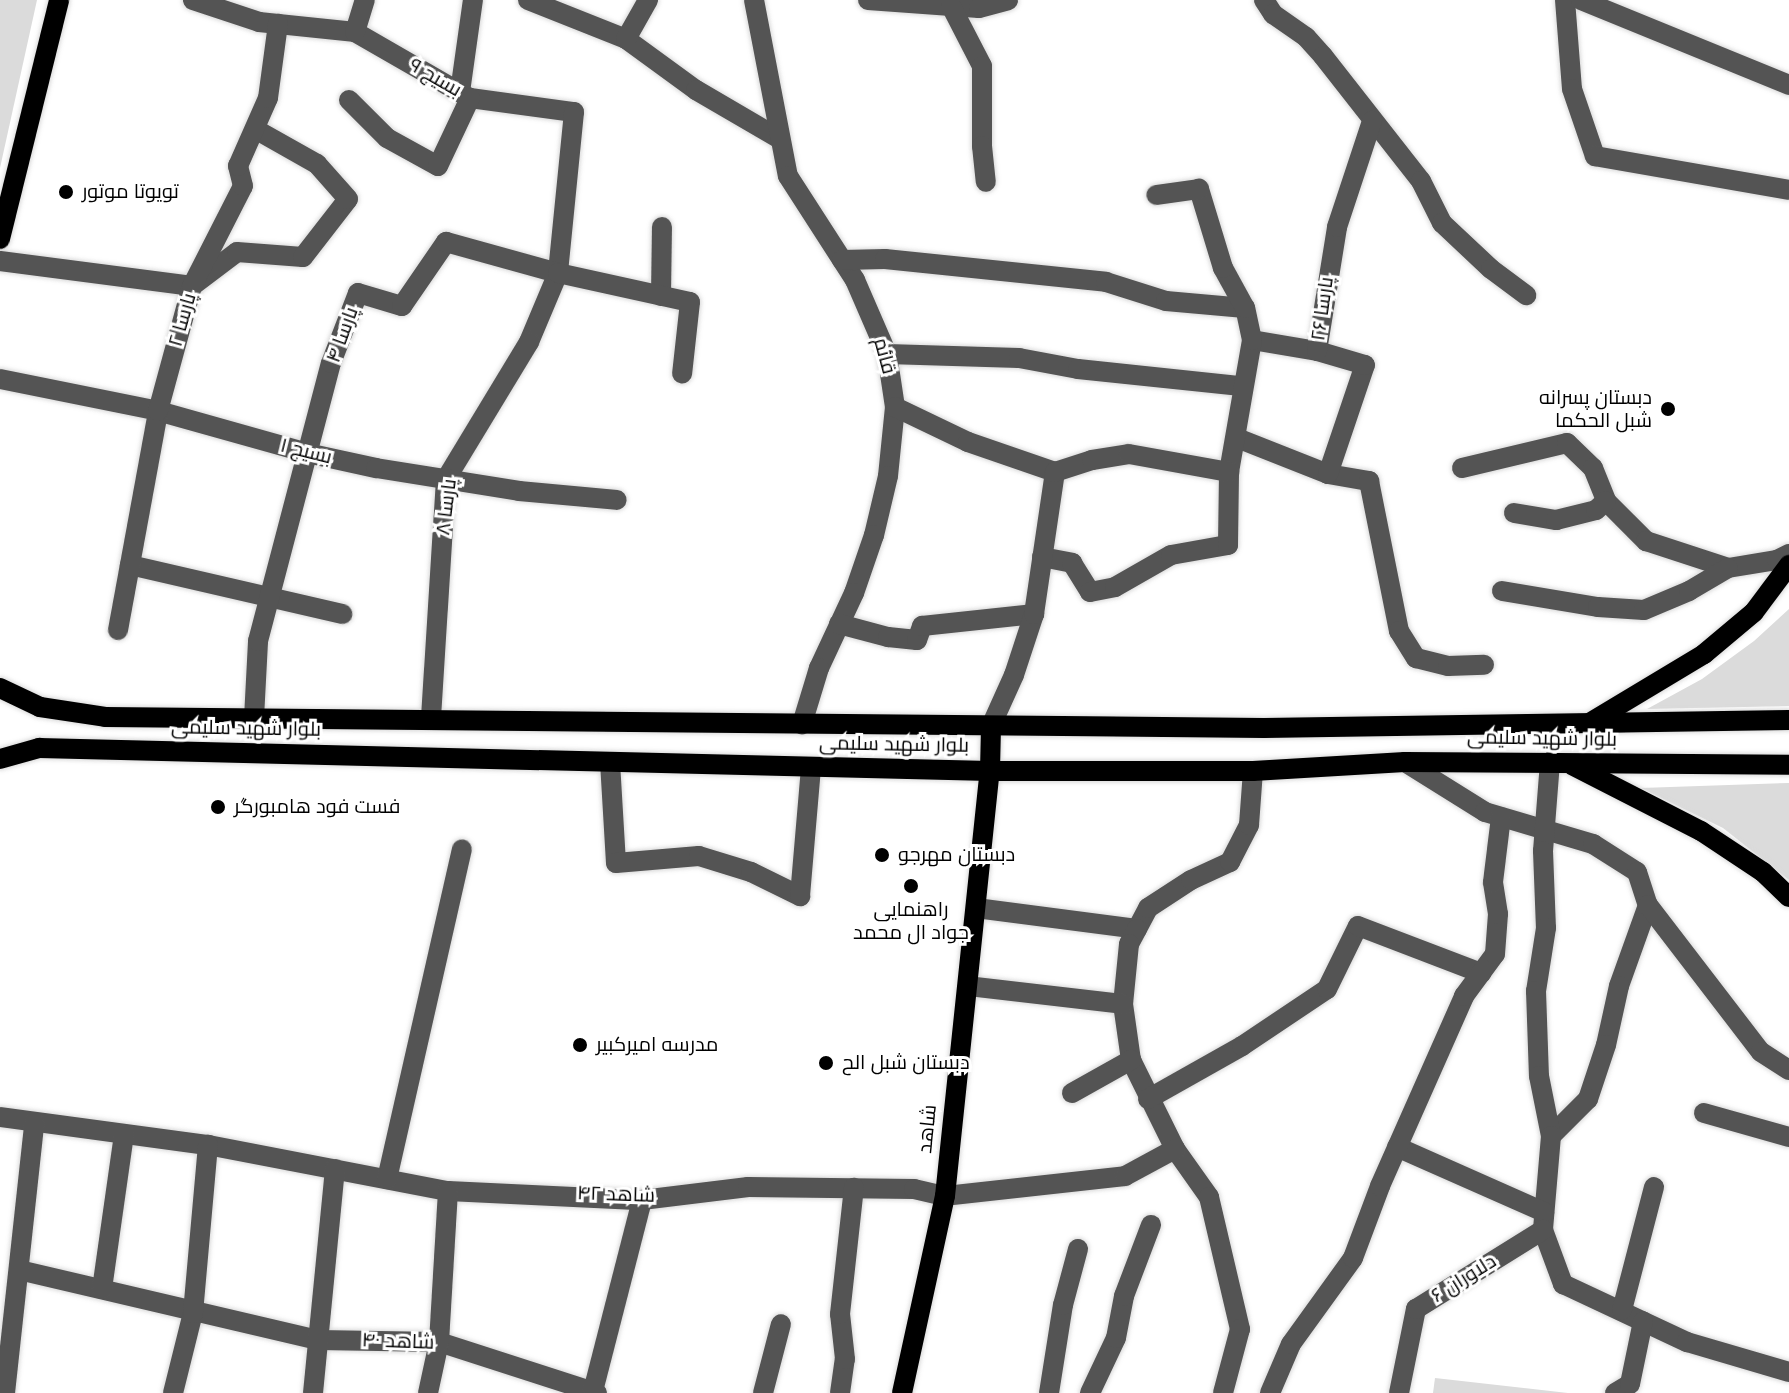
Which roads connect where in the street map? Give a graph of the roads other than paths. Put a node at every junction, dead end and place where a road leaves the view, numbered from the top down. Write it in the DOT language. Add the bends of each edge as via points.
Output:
graph roads {
  1 [pos="59,0"];
  2 [pos="193,0"];
  3 [pos="365,0"];
  4 [pos="473,0"];
  5 [pos="528,0"];
  6 [pos="648,0"];
  7 [pos="754,0"];
  8 [pos="868,0"];
  9 [pos="1008,0"];
  10 [pos="1264,0"];
  11 [pos="1565,0"];
  12 [pos="1581,0"];
  13 [pos="930,2"];
  14 [pos="215,3"];
  15 [pos="1604,4"];
  16 [pos="951,6"];
  17 [pos="278,24"];
  18 [pos="355,32"];
  19 [pos="626,39"];
  20 [pos="1789,85"];
  21 [pos="465,95"];
  22 [pos="349,100"];
  23 [pos="1372,121"];
  24 [pos="255,129"];
  25 [pos="780,139"];
  26 [pos="986,182"];
  27 [pos="1789,190"];
  28 [pos="1156,195"];
  29 [pos="662,227"];
  30 [pos="0,239"];
  31 [pos="842,260"];
  32 [pos="0,261"];
  33 [pos="558,273"];
  34 [pos="192,286"];
  35 [pos="1526,295"];
  36 [pos="661,296"];
  37 [pos="1245,308"];
  38 [pos="1252,340"];
  39 [pos="1317,351"];
  40 [pos="887,354"];
  41 [pos="682,374"];
  42 [pos="0,379"];
  43 [pos="1241,386"];
  44 [pos="895,407"];
  45 [pos="158,411"];
  46 [pos="1237,438"];
  47 [pos="307,453"];
  48 [pos="1462,468"];
  49 [pos="1055,472"];
  50 [pos="1229,472"];
  51 [pos="1328,474"];
  52 [pos="446,479"];
  53 [pos="617,500"];
  54 [pos="1606,501"];
  55 [pos="1514,513"];
  56 [pos="1789,554"];
  57 [pos="1042,557"];
  58 [pos="130,565"];
  59 [pos="1789,565"];
  60 [pos="1728,568"];
  61 [pos="1502,591"];
  62 [pos="270,598"];
  63 [pos="342,614"];
  64 [pos="1034,614"];
  65 [pos="839,624"];
  66 [pos="118,630"];
  67 [pos="1484,665"];
  68 [pos="0,677"];
  69 [pos="0,688"];
  70 [pos="40,707"];
  71 [pos="254,718"];
  72 [pos="431,720"];
  73 [pos="1789,720"];
  74 [pos="1590,723"];
  75 [pos="802,724"];
  76 [pos="991,726"];
  77 [pos="1,757"];
  78 [pos="610,762"];
  79 [pos="1405,762"];
  80 [pos="1559,763"];
  81 [pos="1789,765"];
  82 [pos="811,767"];
  83 [pos="990,771"];
  84 [pos="1253,771"];
  85 [pos="1501,817"];
  86 [pos="1546,830"];
  87 [pos="462,849"];
  88 [pos="1789,897"];
  89 [pos="1648,905"];
  90 [pos="976,908"];
  91 [pos="1137,929"];
  92 [pos="1481,973"];
  93 [pos="968,986"];
  94 [pos="1123,1004"];
  95 [pos="1131,1060"];
  96 [pos="1789,1070"];
  97 [pos="1072,1093"];
  98 [pos="1148,1099"];
  99 [pos="1704,1113"];
  100 [pos="0,1117"];
  101 [pos="34,1124"];
  102 [pos="124,1135"];
  103 [pos="1551,1136"];
  104 [pos="1789,1137"];
  105 [pos="208,1145"];
  106 [pos="1397,1147"];
  107 [pos="1175,1149"];
  108 [pos="335,1169"];
  109 [pos="387,1179"];
  110 [pos="1654,1187"];
  111 [pos="854,1188"];
  112 [pos="448,1191"];
  113 [pos="945,1196"];
  114 [pos="642,1200"];
  115 [pos="1544,1221"];
  116 [pos="1151,1225"];
  117 [pos="1078,1249"];
  118 [pos="19,1270"];
  119 [pos="102,1289"];
  120 [pos="1622,1310"];
  121 [pos="193,1313"];
  122 [pos="1643,1321"];
  123 [pos="781,1324"];
  124 [pos="318,1340"];
  125 [pos="439,1342"];
  126 [pos="1789,1372"];
  127 [pos="595,1392"];
  128 [pos="5,1393"];
  129 [pos="173,1393"];
  130 [pos="313,1393"];
  131 [pos="428,1393"];
  132 [pos="763,1393"];
  133 [pos="840,1393"];
  134 [pos="902,1393"];
  135 [pos="1049,1393"];
  136 [pos="1090,1393"];
  137 [pos="1223,1393"];
  138 [pos="1270,1393"];
  139 [pos="1399,1393"];
  140 [pos="1615,1393"];
  1 -- 30 [label="main road"];
  2 -- 14 [label="street, بسیج ۹"];
  3 -- 18 [label="street"];
  4 -- 21 [label="street"];
  5 -- 19 [label="street"];
  6 -- 19 [label="street"];
  7 -- 25 [label="street, قائم"];
  8 -- 13 [label="street"];
  9 -- 16 [label="street" via="979,8"];
  10 -- 23 [label="street" via="1323,56"];
  11 -- 27 [label="street" via="1572,89 1595,156"];
  12 -- 15 [label="street"];
  13 -- 16 [label="street"];
  14 -- 17 [label="street, بسیج ۹" via="259,22"];
  15 -- 20 [label="street"];
  16 -- 26 [label="street" via="982,66"];
  17 -- 18 [label="street, بسیج ۹"];
  17 -- 24 [label="street, پارسا ۲" via="268,98"];
  18 -- 21 [label="street, بسیج ۹"];
  19 -- 25 [label="street" via="696,90"];
  21 -- 22 [label="street" via="438,166 387,138"];
  21 -- 33 [label="street, بسیج ۹" via="574,112"];
  23 -- 35 [label="street" via="1421,181 1442,223"];
  23 -- 39 [label="street, پارسا ۲۶" via="1337,227"];
  24 -- 34 [label="street, پارسا ۲" via="238,166 243,186"];
  24 -- 34 [label="street" via="317,164 348,199 303,257 237,252"];
  25 -- 31 [label="street, قائم" via="788,176"];
  28 -- 37 [label="street" via="1199,189 1223,268"];
  29 -- 36 [label="street"];
  31 -- 37 [label="street" via="885,259 1106,282 1166,301"];
  31 -- 40 [label="street, قائم"];
  32 -- 34 [label="street"];
  33 -- 36 [label="street, پارسا ۴"];
  33 -- 47 [label="street, پارسا ۴" via="446,242 402,306 358,293 331,363"];
  33 -- 52 [label="street, پارسا ۸" via="529,342"];
  34 -- 45 [label="street, پارسا ۲"];
  36 -- 41 [label="street, پارسا ۴" via="690,302"];
  37 -- 38 [label="street"];
  38 -- 39 [label="street"];
  38 -- 43 [label="street"];
  39 -- 51 [label="street, پارسا ۲۶" via="1365,365"];
  40 -- 43 [label="street" via="1019,358"];
  40 -- 44 [label="street, قائم"];
  42 -- 45 [label="street, بسیج ۱"];
  43 -- 46 [label="street"];
  44 -- 49 [label="street" via="968,442"];
  44 -- 65 [label="street, قائم" via="888,476 874,535"];
  45 -- 47 [label="street, بسیج ۱"];
  45 -- 58 [label="street, پارسا ۲"];
  46 -- 50 [label="street"];
  46 -- 51 [label="street"];
  47 -- 52 [label="street, بسیج ۱"];
  47 -- 62 [label="street, پارسا ۴"];
  48 -- 54 [label="street" via="1567,443 1593,468"];
  49 -- 50 [label="street" via="1129,454"];
  49 -- 57 [label="street"];
  50 -- 57 [label="street" via="1228,545 1171,555 1115,587 1090,592 1072,563"];
  51 -- 67 [label="street" via="1369,481 1399,631 1416,658 1448,666"];
  52 -- 53 [label="street, بسیج ۱"];
  52 -- 72 [label="street, پارسا ۸"];
  54 -- 55 [label="street" via="1596,510 1556,520"];
  54 -- 60 [label="street" via="1646,541"];
  56 -- 60 [label="street"];
  57 -- 64 [label="street"];
  58 -- 62 [label="street"];
  58 -- 66 [label="street, پارسا ۲"];
  59 -- 74 [label="main road" via="1754,612 1704,654"];
  60 -- 61 [label="street" via="1644,610"];
  62 -- 63 [label="street"];
  62 -- 71 [label="street, پارسا ۴" via="258,641"];
  64 -- 65 [label="street" via="922,626 917,640"];
  64 -- 76 [label="street"];
  65 -- 75 [label="street, قائم"];
  68 -- 70 [label="main road"];
  69 -- 70 [label="main road"];
  70 -- 71 [label="main road, بلوار شهید سلیمی" via="105,717"];
  71 -- 72 [label="main road, بلوار شهید سلیمی"];
  72 -- 75 [label="main road, بلوار شهید سلیمی"];
  73 -- 74 [label="main road, بلوار شهید سلیمی"];
  74 -- 76 [label="main road, بلوار شهید سلیمی"];
  75 -- 76 [label="main road, بلوار شهید سلیمی"];
  76 -- 83 [label="main road, شاهد"];
  77 -- 78 [label="main road, بلوار شهید سلیمی" via="39,748"];
  78 -- 82 [label="main road, بلوار شهید سلیمی"];
  78 -- 82 [label="street" via="616,863 699,856 751,872 800,896"];
  79 -- 80 [label="main road, بلوار شهید سلیمی"];
  79 -- 84 [label="main road, بلوار شهید سلیمی"];
  79 -- 85 [label="street"];
  80 -- 81 [label="main road, بلوار شهید سلیمی"];
  80 -- 86 [label="street"];
  80 -- 88 [label="main road" via="1701,831 1763,872"];
  82 -- 83 [label="main road, بلوار شهید سلیمی"];
  83 -- 84 [label="main road, بلوار شهید سلیمی"];
  83 -- 90 [label="main road, شاهد"];
  84 -- 91 [label="street" via="1249,825 1230,862 1148,908"];
  85 -- 86 [label="street"];
  85 -- 92 [label="street" via="1493,882 1498,914 1495,954"];
  86 -- 89 [label="street" via="1593,844 1637,872"];
  86 -- 103 [label="street" via="1546,928 1536,991 1539,1076"];
  87 -- 109 [label="street"];
  89 -- 96 [label="street" via="1761,1052"];
  89 -- 103 [label="street" via="1627,959 1588,1099"];
  90 -- 91 [label="street"];
  90 -- 93 [label="main road, شاهد"];
  91 -- 94 [label="street" via="1129,944"];
  92 -- 98 [label="street" via="1358,926 1327,989 1242,1046"];
  92 -- 106 [label="street" via="1464,996"];
  93 -- 94 [label="street"];
  93 -- 113 [label="main road, شاهد"];
  94 -- 95 [label="street"];
  95 -- 97 [label="street"];
  95 -- 98 [label="street"];
  98 -- 107 [label="street"];
  99 -- 104 [label="street"];
  100 -- 101 [label="street, شاهد ۴۲"];
  101 -- 102 [label="street, شاهد ۴۲"];
  101 -- 118 [label="street"];
  102 -- 105 [label="street, شاهد ۴۲"];
  102 -- 119 [label="street"];
  103 -- 115 [label="street"];
  105 -- 108 [label="street, شاهد ۴۲"];
  105 -- 121 [label="street"];
  106 -- 115 [label="street"];
  106 -- 138 [label="street" via="1353,1258 1291,1344"];
  107 -- 113 [label="street, شاهد ۴۲" via="1125,1176"];
  107 -- 137 [label="street" via="1209,1197 1240,1329"];
  108 -- 109 [label="street, شاهد ۴۲"];
  108 -- 124 [label="street"];
  109 -- 112 [label="street, شاهد ۴۲"];
  110 -- 120 [label="street"];
  111 -- 113 [label="street, شاهد ۴۲" via="914,1189"];
  111 -- 114 [label="street, شاهد ۴۲" via="748,1187"];
  111 -- 133 [label="street" via="840,1314 845,1359"];
  112 -- 114 [label="street, شاهد ۴۲"];
  112 -- 125 [label="street"];
  113 -- 134 [label="main road, شاهد"];
  114 -- 127 [label="street"];
  115 -- 120 [label="street" via="1563,1284"];
  115 -- 139 [label="street, دلاوران ۶" via="1416,1309"];
  116 -- 136 [label="street" via="1124,1296 1116,1338"];
  117 -- 135 [label="street"];
  118 -- 119 [label="street, شاهد ۴۰"];
  118 -- 128 [label="street"];
  119 -- 121 [label="street, شاهد ۴۰"];
  120 -- 122 [label="street"];
  121 -- 124 [label="street, شاهد ۴۰"];
  121 -- 129 [label="street"];
  122 -- 126 [label="street" via="1687,1342"];
  122 -- 140 [label="street" via="1630,1384"];
  123 -- 132 [label="street"];
  124 -- 125 [label="street, شاهد ۴۰"];
  124 -- 130 [label="street"];
  125 -- 127 [label="street, شاهد ۴۰"];
  125 -- 131 [label="street"];
}
